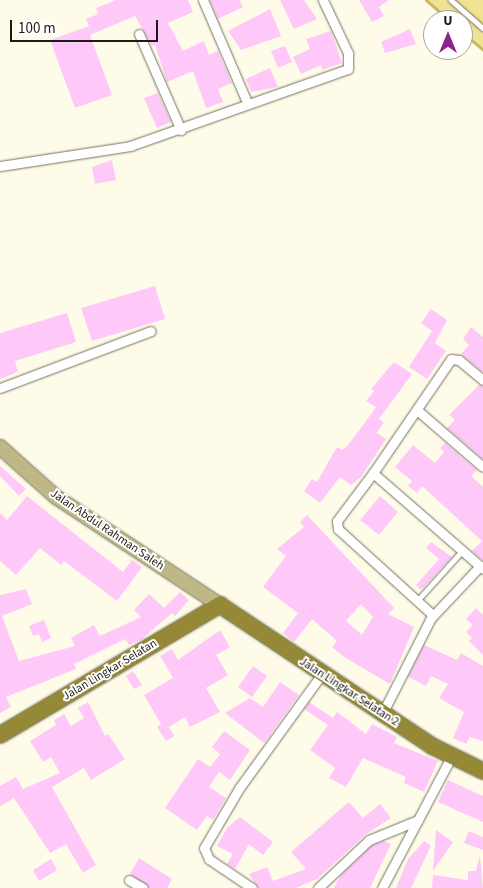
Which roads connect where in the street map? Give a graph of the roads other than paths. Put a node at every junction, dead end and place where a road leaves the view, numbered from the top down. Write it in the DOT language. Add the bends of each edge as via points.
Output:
graph roads {
  1 [pos="203,0"];
  2 [pos="323,0"];
  3 [pos="451,0"];
  4 [pos="483,28"];
  5 [pos="139,34"];
  6 [pos="247,102"];
  7 [pos="181,130"];
  8 [pos="0,166"];
  9 [pos="151,331"];
  10 [pos="483,380"];
  11 [pos="0,388"];
  12 [pos="417,410"];
  13 [pos="0,447"];
  14 [pos="483,467"];
  15 [pos="372,473"];
  16 [pos="462,552"];
  17 [pos="481,568"];
  18 [pos="417,601"];
  19 [pos="220,605"];
  20 [pos="433,615"];
  21 [pos="321,675"];
  22 [pos="382,714"];
  23 [pos="2,731"];
  24 [pos="451,757"];
  25 [pos="483,771"];
  26 [pos="418,820"];
  27 [pos="129,880"];
  28 [pos="143,888"];
  29 [pos="252,888"];
  30 [pos="318,888"];
  31 [pos="382,888"];
  1 -- 6 [label="street"];
  2 -- 6 [label="street" via="348,53 349,68"];
  3 -- 4 [label="lane"];
  5 -- 7 [label="street"];
  6 -- 7 [label="street"];
  7 -- 8 [label="street" via="130,146"];
  9 -- 11 [label="street"];
  10 -- 12 [label="street" via="459,360 451,359"];
  12 -- 14 [label="street"];
  12 -- 15 [label="street"];
  13 -- 19 [label="main road, Jalan Abdul Rahman Saleh" via="56,497"];
  15 -- 16 [label="street"];
  15 -- 18 [label="street" via="337,525 361,552"];
  16 -- 17 [label="street"];
  16 -- 18 [label="lane"];
  17 -- 20 [label="street"];
  18 -- 20 [label="street"];
  19 -- 21 [label="highway, Jalan Lingkar Selatan 2"];
  19 -- 23 [label="highway, Jalan Lingkar Selatan"];
  20 -- 22 [label="street"];
  21 -- 22 [label="highway, Jalan Lingkar Selatan 2"];
  21 -- 29 [label="street" via="240,786 204,848 209,859"];
  22 -- 24 [label="highway, Jalan Lingkar Selatan 2"];
  24 -- 25 [label="highway, Jalan Lingkar Selatan 2"];
  24 -- 26 [label="street"];
  26 -- 30 [label="street" via="369,840"];
  26 -- 31 [label="street"];
  27 -- 28 [label="street"];
}
